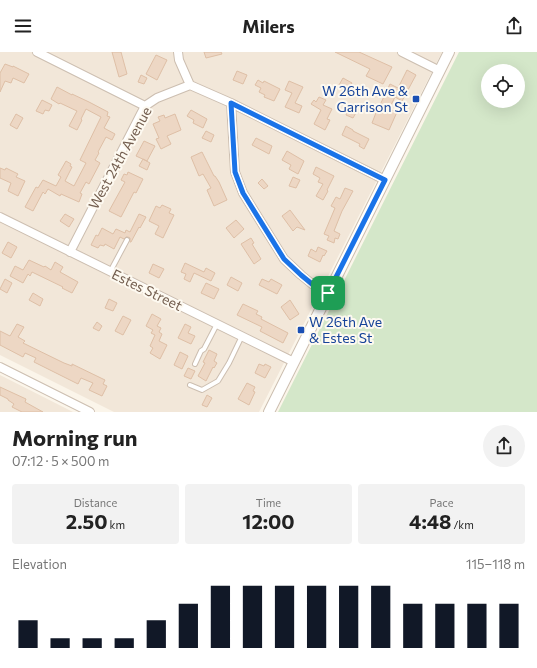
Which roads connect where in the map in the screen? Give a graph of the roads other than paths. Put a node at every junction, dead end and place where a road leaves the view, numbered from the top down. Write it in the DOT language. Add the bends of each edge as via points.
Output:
graph roads {
  1 [pos="37,52"];
  2 [pos="178,52"];
  3 [pos="402,52"];
  4 [pos="450,52"];
  5 [pos="440,71"];
  6 [pos="190,85"];
  7 [pos="231,103"];
  8 [pos="145,106"];
  9 [pos="385,180"];
  10 [pos="0,217"];
  11 [pos="127,240"];
  12 [pos="70,252"];
  13 [pos="110,272"];
  14 [pos="328,293"];
  15 [pos="217,324"];
  16 [pos="242,336"];
  17 [pos="294,362"];
  18 [pos="195,364"];
  19 [pos="0,367"];
  20 [pos="190,385"];
  21 [pos="90,412"];
  22 [pos="268,412"];
  1 -- 8 [label="street"];
  2 -- 6 [label="street"];
  3 -- 5 [label="street"];
  4 -- 5 [label="street"];
  5 -- 9 [label="street"];
  6 -- 7 [label="street"];
  6 -- 8 [label="street, West 24th Avenue" via="157,98"];
  7 -- 9 [label="street"];
  7 -- 14 [label="street" via="235,172 243,193 284,259 312,284"];
  8 -- 12 [label="street, West 24th Avenue"];
  9 -- 14 [label="street"];
  10 -- 12 [label="street, Estes Street"];
  11 -- 13 [label="lane"];
  12 -- 13 [label="street, Estes Street"];
  13 -- 15 [label="street, Estes Street"];
  14 -- 17 [label="street"];
  15 -- 16 [label="street, Estes Street"];
  15 -- 18 [label="lane"];
  16 -- 17 [label="street, Estes Street"];
  16 -- 20 [label="lane" via="218,381 202,390"];
  17 -- 22 [label="street"];
  19 -- 21 [label="street"];
}
